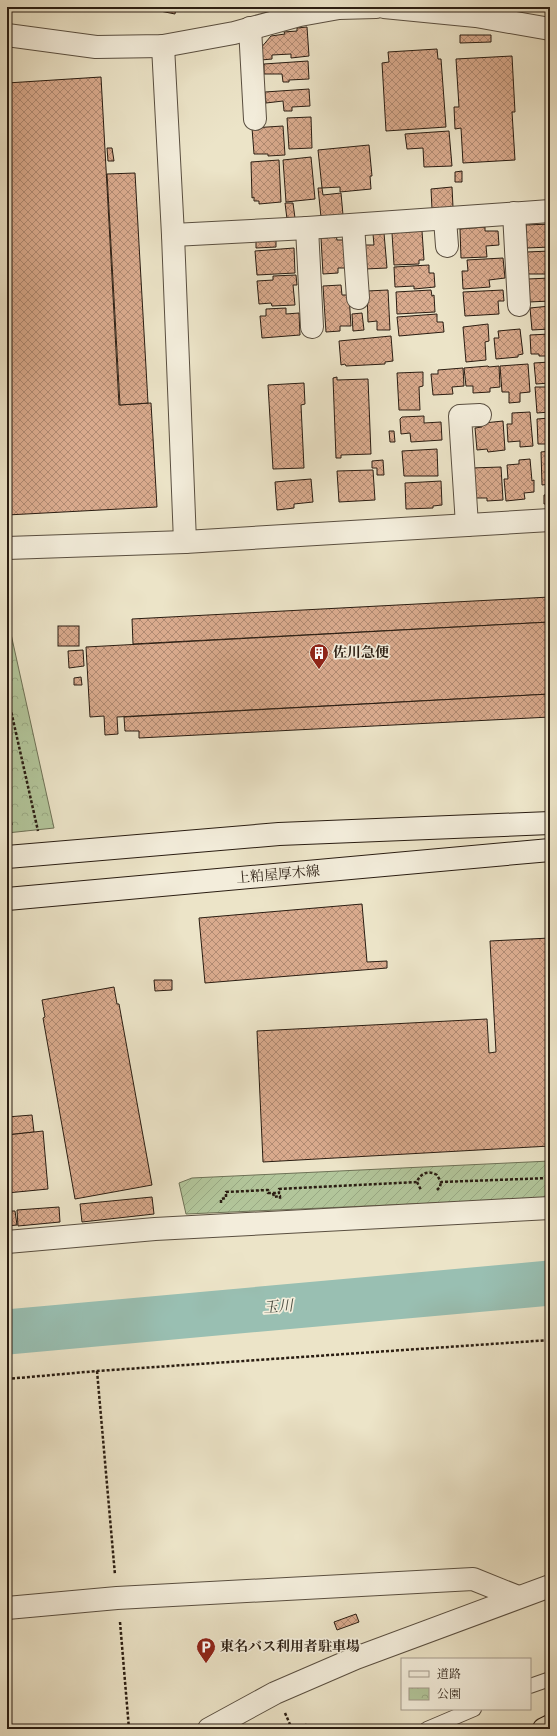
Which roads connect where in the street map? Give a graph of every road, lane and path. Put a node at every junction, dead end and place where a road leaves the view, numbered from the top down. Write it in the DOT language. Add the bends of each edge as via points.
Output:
graph roads {
  1 [pos="376,7"];
  2 [pos="384,7"];
  3 [pos="476,12"];
  4 [pos="250,28"];
  5 [pos="550,28"];
  6 [pos="7,36"];
  7 [pos="163,46"];
  8 [pos="255,119"];
  9 [pos="550,211"];
  10 [pos="514,213"];
  11 [pos="445,219"];
  12 [pos="353,225"];
  13 [pos="307,228"];
  14 [pos="173,235"];
  15 [pos="447,246"];
  16 [pos="358,298"];
  17 [pos="519,305"];
  18 [pos="312,327"];
  19 [pos="480,415"];
  20 [pos="550,520"];
  21 [pos="467,525"];
  22 [pos="185,542"];
  23 [pos="7,548"];
  24 [pos="7,693"];
  25 [pos="550,823"];
  26 [pos="550,850"];
  27 [pos="43,853"];
  28 [pos="7,857"];
  29 [pos="7,899"];
  30 [pos="550,1178"];
  31 [pos="550,1208"];
  32 [pos="217,1226"];
  33 [pos="7,1242"];
  34 [pos="550,1340"];
  35 [pos="97,1371"];
  36 [pos="7,1379"];
  37 [pos="550,1586"];
  38 [pos="518,1597"];
  39 [pos="117,1598"];
  40 [pos="7,1608"];
  41 [pos="550,1679"];
  42 [pos="531,1686"];
  43 [pos="472,1710"];
  44 [pos="550,1726"];
  45 [pos="129,1729"];
  46 [pos="209,1729"];
  47 [pos="294,1729"];
  48 [pos="308,1729"];
  49 [pos="427,1729"];
  50 [pos="544,1729"];
  1 -- 4 [label="street" via="339,8"];
  2 -- 3 [label="street"];
  3 -- 5 [label="street"];
  4 -- 7 [label="street"];
  4 -- 8 [label="street"];
  6 -- 7 [label="street" via="96,47"];
  7 -- 14 [label="street"];
  9 -- 10 [label="street"];
  10 -- 11 [label="street"];
  10 -- 17 [label="street"];
  11 -- 12 [label="street"];
  11 -- 15 [label="street"];
  12 -- 13 [label="street"];
  12 -- 16 [label="street"];
  13 -- 14 [label="street"];
  13 -- 18 [label="street"];
  14 -- 22 [label="street"];
  19 -- 21 [label="street" via="460,416"];
  20 -- 21 [label="street"];
  21 -- 22 [label="street"];
  22 -- 23 [label="street"];
  24 -- 27 [label="path"];
  25 -- 27 [label="street" via="279,834"];
  26 -- 29 [label="street, 上粕屋厚木線"];
  27 -- 28 [label="street"];
  30 -- 32 [label="path" via="441,1182 438,1175 428,1172 422,1174 417,1182 278,1189 279,1192 268,1193 268,1190 226,1192 226,1198 221,1199 221,1206 216,1206"];
  31 -- 32 [label="street"];
  32 -- 33 [label="street"];
  34 -- 35 [label="path"];
  35 -- 36 [label="path"];
  35 -- 39 [label="path"];
  37 -- 38 [label="street"];
  38 -- 39 [label="street" via="473,1579"];
  38 -- 46 [label="street" via="356,1658 283,1690"];
  39 -- 40 [label="street"];
  39 -- 45 [label="path"];
  41 -- 42 [label="lane"];
  43 -- 49 [label="lane"];
  44 -- 50 [label="highway"];
  47 -- 48 [label="path" via="306,1725"];
}
